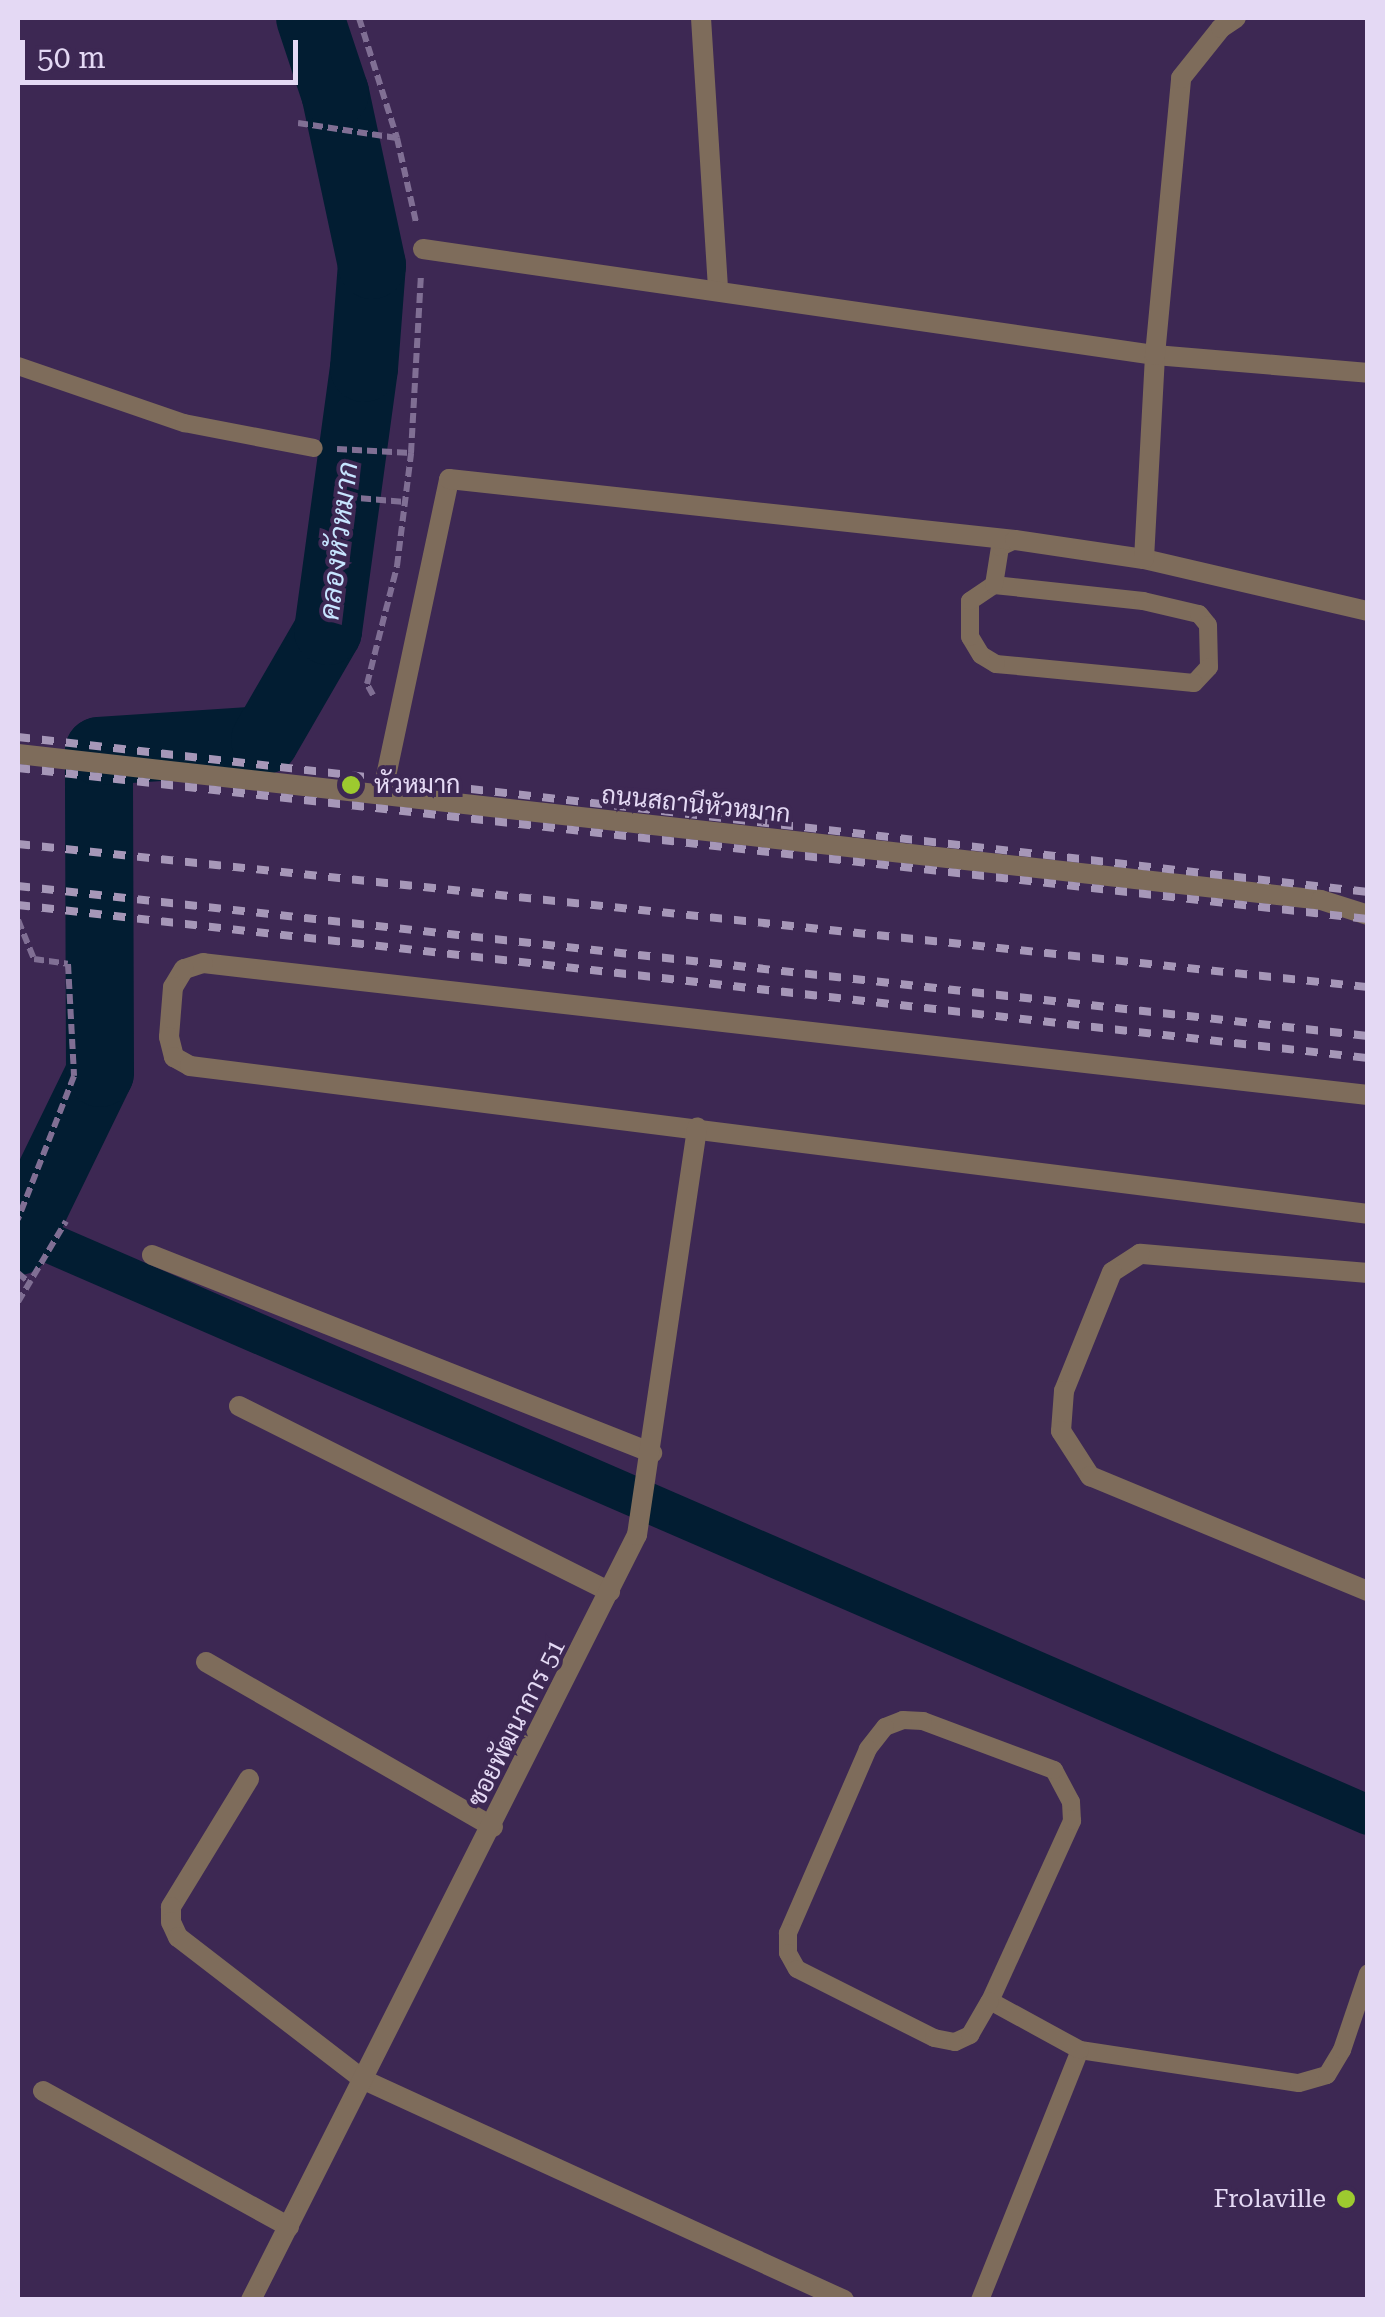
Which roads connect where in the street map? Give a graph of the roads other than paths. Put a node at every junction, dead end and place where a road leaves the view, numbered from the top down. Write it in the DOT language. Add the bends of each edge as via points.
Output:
graph roads {
  1 [pos="702,18"];
  2 [pos="1236,18"];
  3 [pos="423,249"];
  4 [pos="718,290"];
  5 [pos="1154,355"];
  6 [pos="18,366"];
  7 [pos="1368,373"];
  8 [pos="314,448"];
  9 [pos="1015,540"];
  10 [pos="1144,559"];
  11 [pos="994,585"];
  12 [pos="1368,611"];
  13 [pos="18,754"];
  14 [pos="382,795"];
  15 [pos="1368,915"];
  16 [pos="1368,1095"];
  17 [pos="698,1127"];
  18 [pos="1368,1214"];
  19 [pos="152,1254"];
  20 [pos="1368,1274"];
  21 [pos="239,1406"];
  22 [pos="652,1453"];
  23 [pos="610,1592"];
  24 [pos="1368,1592"];
  25 [pos="206,1662"];
  26 [pos="249,1779"];
  27 [pos="493,1827"];
  28 [pos="1368,1973"];
  29 [pos="990,2001"];
  30 [pos="1080,2050"];
  31 [pos="364,2080"];
  32 [pos="42,2091"];
  33 [pos="288,2227"];
  34 [pos="251,2300"];
  35 [pos="844,2300"];
  36 [pos="980,2300"];
  1 -- 4 [label="street"];
  2 -- 5 [label="street" via="1181,78"];
  3 -- 4 [label="street"];
  4 -- 5 [label="street"];
  5 -- 7 [label="street"];
  5 -- 10 [label="street"];
  6 -- 8 [label="lane" via="184,423"];
  9 -- 10 [label="street"];
  9 -- 11 [label="lane" via="1000,546"];
  9 -- 14 [label="street" via="449,479"];
  10 -- 12 [label="street"];
  11 -- 11 [label="lane" via="1143,601 1199,614 1208,625 1209,666 1194,683 996,664 981,656 970,637 970,601"];
  13 -- 14 [label="street, ถนนสถานีหัวหมาก"];
  14 -- 15 [label="street, ถนนสถานีหัวหมาก" via="1321,900"];
  16 -- 17 [label="street" via="202,963 184,969 173,987 169,1037 174,1056 190,1066"];
  17 -- 18 [label="street"];
  17 -- 22 [label="street, ซอยพัฒนาการ 51"];
  19 -- 22 [label="street"];
  20 -- 24 [label="street" via="1140,1254 1112,1272 1064,1391 1061,1431 1090,1476"];
  21 -- 23 [label="street"];
  22 -- 23 [label="street, ซอยพัฒนาการ 51" via="637,1534"];
  23 -- 27 [label="street, ซอยพัฒนาการ 51"];
  25 -- 27 [label="street"];
  26 -- 31 [label="street" via="171,1907 171,1922 178,1937"];
  27 -- 31 [label="street, ซอยพัฒนาการ 51"];
  28 -- 30 [label="lane" via="1342,2050 1326,2075 1299,2083"];
  29 -- 29 [label="lane" via="1072,1821 1071,1802 1054,1770 923,1721 903,1720 885,1727 868,1749 788,1932 788,1953 797,1970 934,2038 955,2042 970,2035"];
  29 -- 30 [label="lane"];
  30 -- 36 [label="lane"];
  31 -- 33 [label="street, ซอยพัฒนาการ 51"];
  31 -- 35 [label="street"];
  32 -- 33 [label="street"];
  33 -- 34 [label="street, ซอยพัฒนาการ 51"];
}
